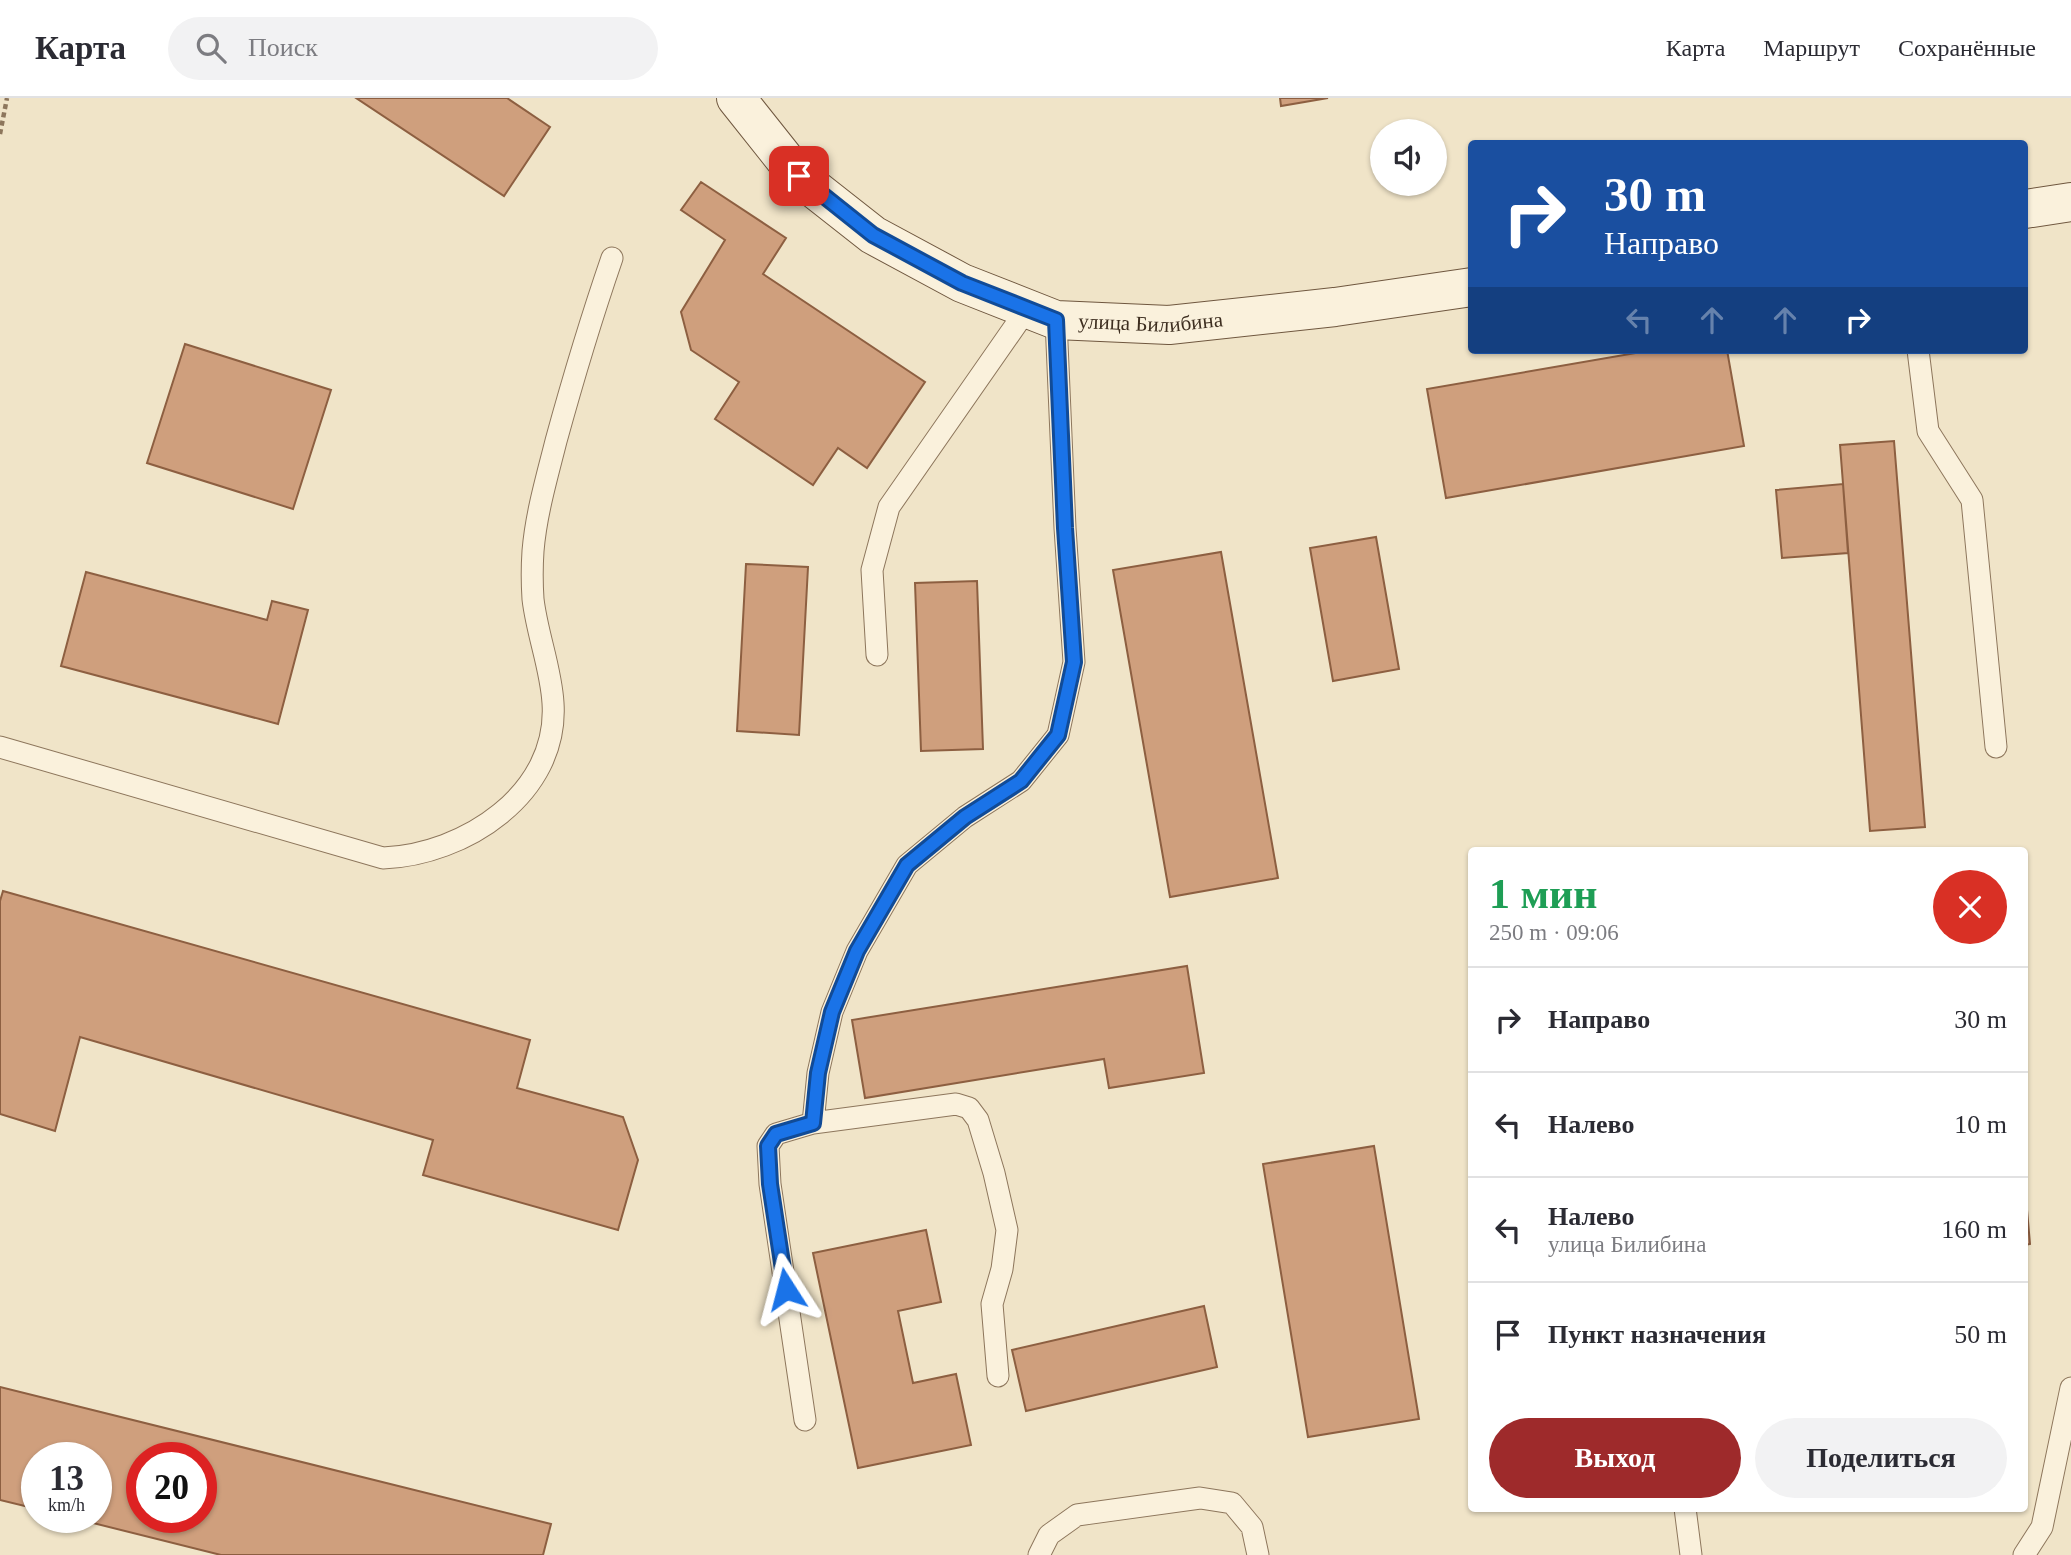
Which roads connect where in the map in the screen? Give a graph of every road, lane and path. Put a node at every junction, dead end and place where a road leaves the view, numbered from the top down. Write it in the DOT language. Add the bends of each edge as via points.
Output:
graph roads {
  1 [pos="7,98"];
  2 [pos="736,98"];
  3 [pos="0,134"];
  4 [pos="2071,202"];
  5 [pos="2028,209"];
  6 [pos="612,258"];
  7 [pos="1468,288"];
  8 [pos="1042,314"];
  9 [pos="1918,354"];
  10 [pos="877,655"];
  11 [pos="0,747"];
  12 [pos="1996,747"];
  13 [pos="813,1123"];
  14 [pos="998,1376"];
  15 [pos="2071,1388"];
  16 [pos="805,1420"];
  17 [pos="1686,1512"];
  18 [pos="1039,1555"];
  19 [pos="1258,1555"];
  20 [pos="1691,1555"];
  21 [pos="2024,1555"];
  1 -- 3 [label="path"];
  2 -- 8 [label="main road, улица Билибина" via="799,176 873,235 962,283"];
  4 -- 5 [label="main road"];
  6 -- 11 [label="lane" via="581,348 533,550 533,598 554,705 551,735 541,768 497,817 480,830 426,852 383,858"];
  7 -- 8 [label="main road, улица Билибина" via="1169,326"];
  8 -- 10 [label="lane" via="889,507 872,570"];
  8 -- 13 [label="lane" via="1074,662 1058,735 1021,781 965,817 907,865 857,951 832,1012 818,1073"];
  9 -- 12 [label="lane" via="1928,431 1972,500"];
  13 -- 14 [label="lane" via="956,1104 969,1108 978,1120 1007,1230 992,1304"];
  13 -- 16 [label="lane" via="776,1134 768,1146"];
  15 -- 21 [label="lane" via="2042,1527"];
  17 -- 20 [label="lane"];
  18 -- 19 [label="lane" via="1049,1535 1077,1515 1200,1498 1232,1503 1252,1527"];
}
